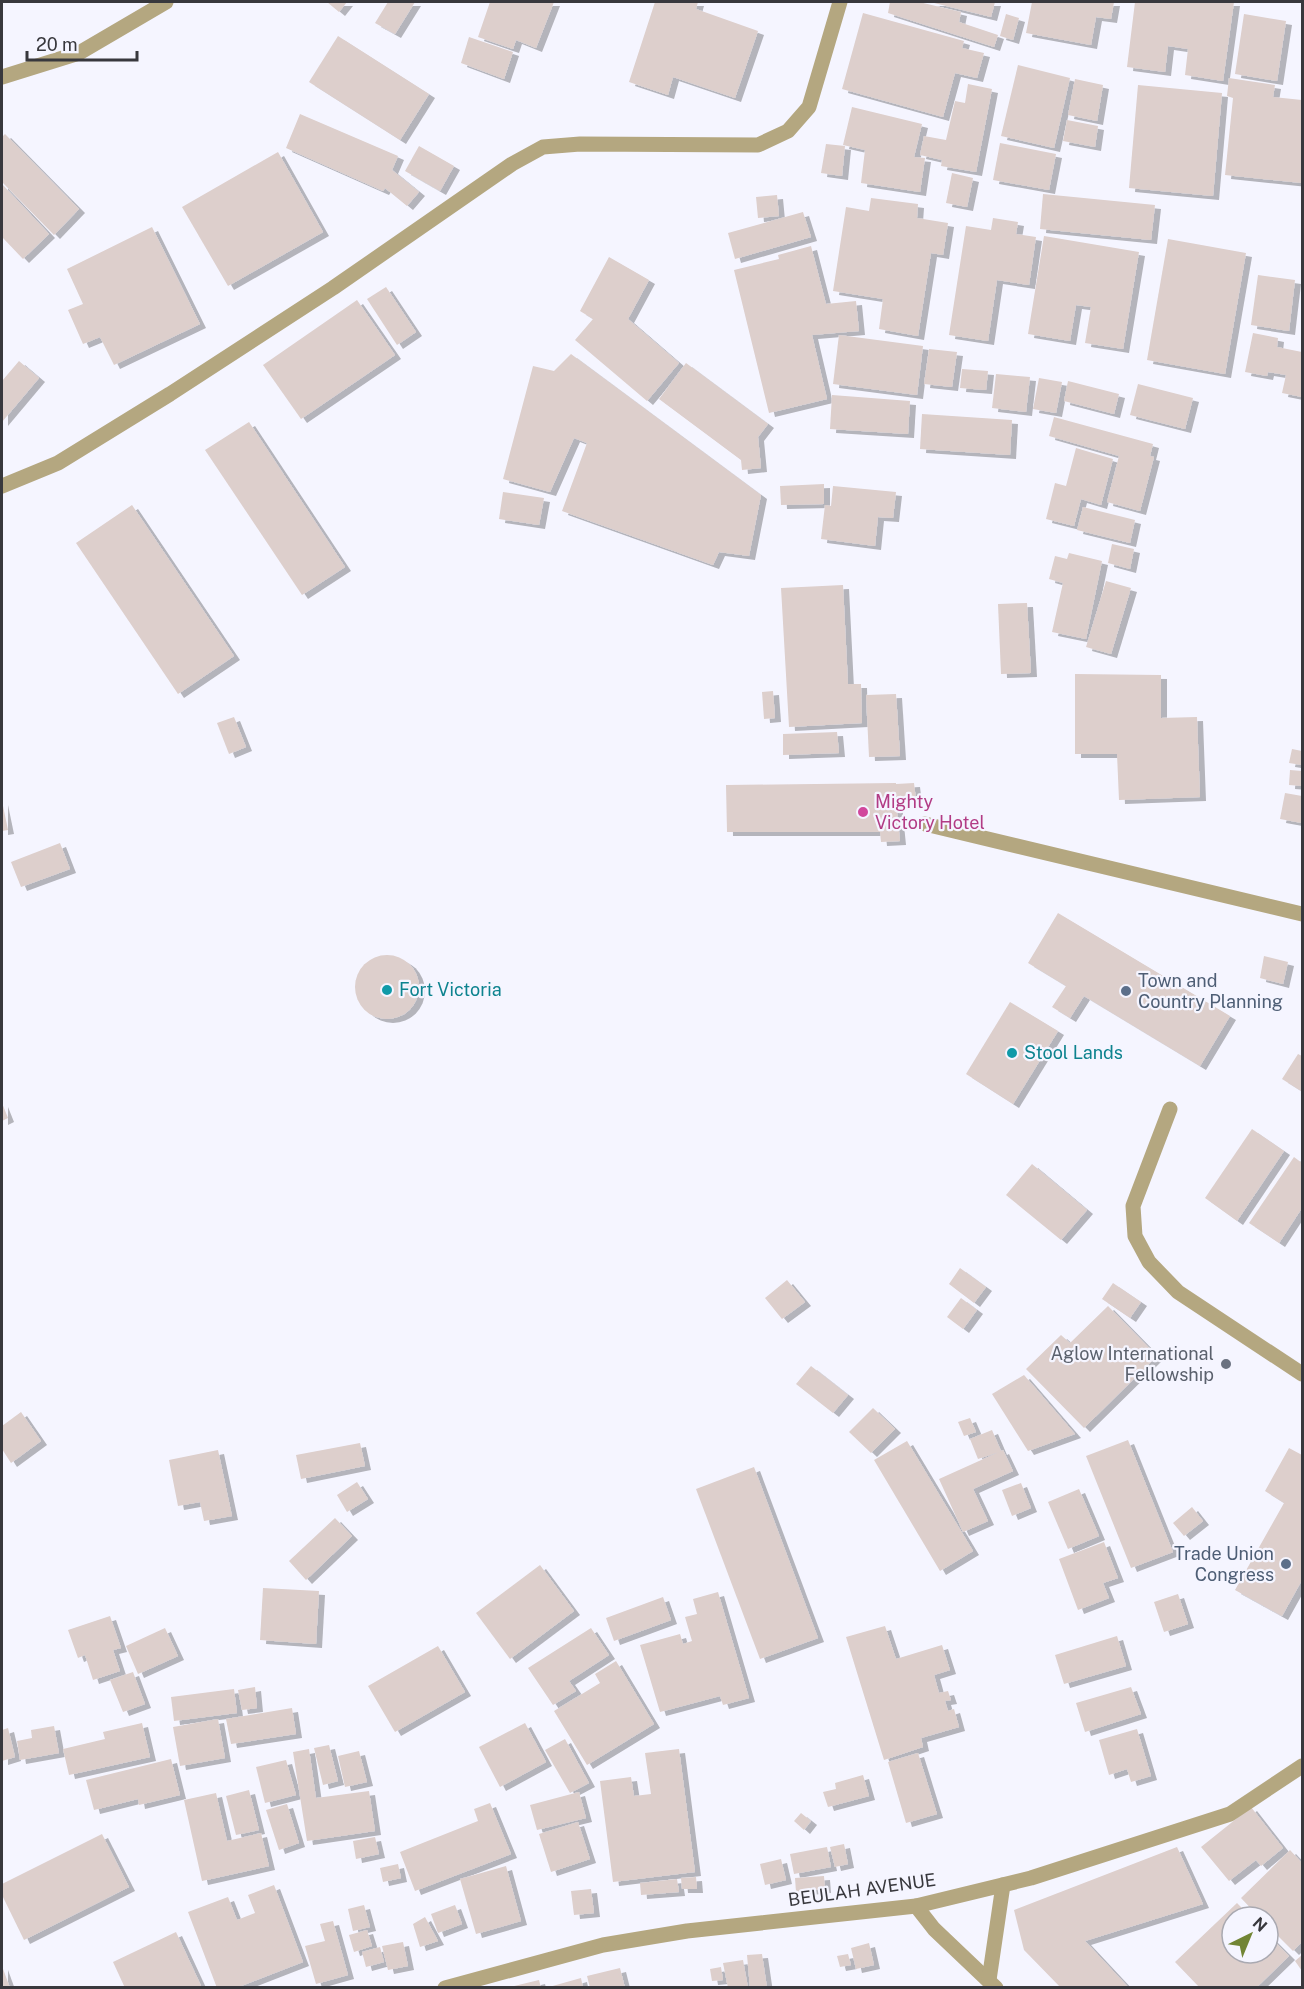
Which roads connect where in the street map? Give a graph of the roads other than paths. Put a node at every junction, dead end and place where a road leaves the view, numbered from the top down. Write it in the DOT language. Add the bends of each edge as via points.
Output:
graph roads {
  1 [pos="166,2"];
  2 [pos="840,2"];
  3 [pos="2,77"];
  4 [pos="2,486"];
  5 [pos="925,824"];
  6 [pos="1302,914"];
  7 [pos="1170,1109"];
  8 [pos="1302,1374"];
  9 [pos="1302,1766"];
  10 [pos="1003,1885"];
  11 [pos="916,1906"];
  12 [pos="992,1984"];
  13 [pos="445,1988"];
  1 -- 3 [label="street" via="79,53"];
  2 -- 4 [label="street" via="809,108 788,131 758,145 543,147 170,393 58,463"];
  5 -- 6 [label="street"];
  7 -- 8 [label="street" via="1133,1206 1135,1236 1149,1262 1178,1292"];
  9 -- 10 [label="street, BEULAH AVENUE" via="1230,1814"];
  10 -- 11 [label="street, BEULAH AVENUE"];
  10 -- 12 [label="street"];
  11 -- 12 [label="street" via="934,1929"];
  11 -- 13 [label="street, BEULAH AVENUE" via="687,1931 603,1945"];
}
